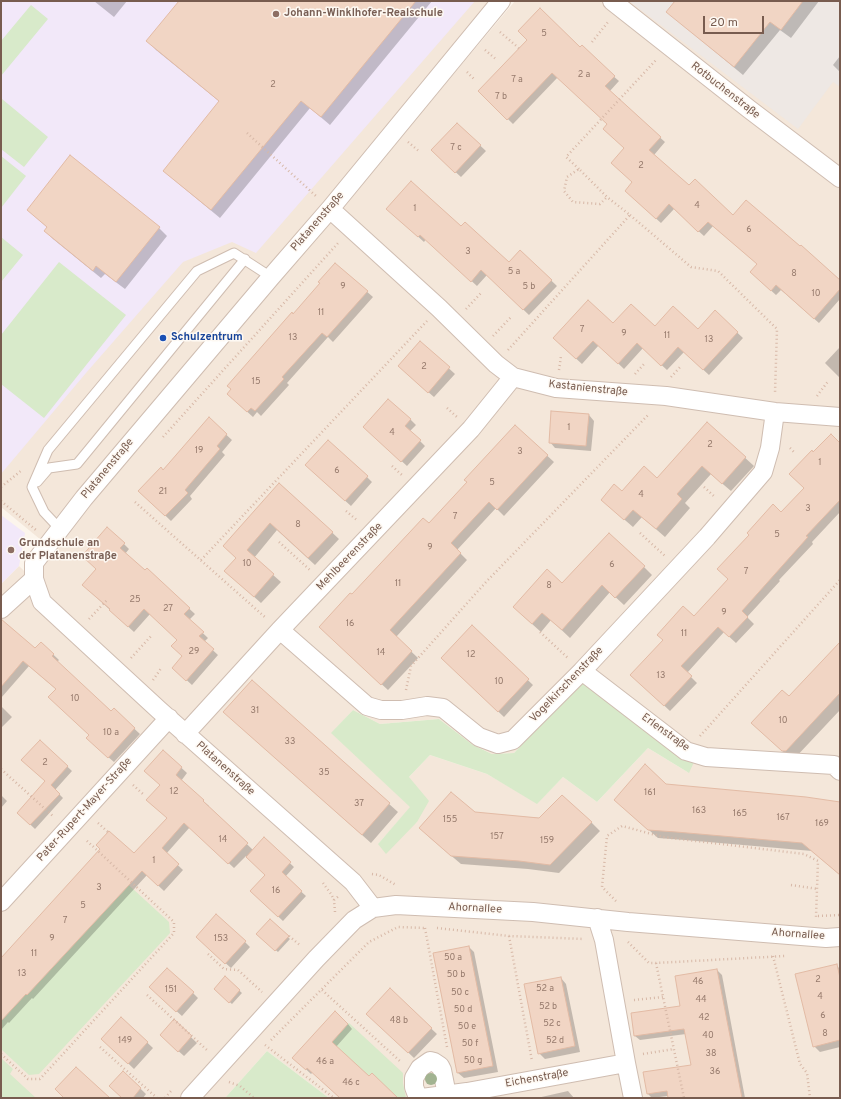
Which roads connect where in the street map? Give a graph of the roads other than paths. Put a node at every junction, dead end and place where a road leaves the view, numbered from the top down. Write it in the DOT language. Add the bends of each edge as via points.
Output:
graph roads {
  1 [pos="501,1"];
  2 [pos="616,4"];
  3 [pos="840,178"];
  4 [pos="330,209"];
  5 [pos="244,259"];
  6 [pos="271,277"];
  7 [pos="513,377"];
  8 [pos="775,412"];
  9 [pos="840,417"];
  10 [pos="32,487"];
  11 [pos="55,535"];
  12 [pos="34,579"];
  13 [pos="1,609"];
  14 [pos="280,630"];
  15 [pos="582,671"];
  16 [pos="169,718"];
  17 [pos="185,734"];
  18 [pos="838,765"];
  19 [pos="1,902"];
  20 [pos="373,908"];
  21 [pos="597,918"];
  22 [pos="840,937"];
  23 [pos="625,1060"];
  24 [pos="447,1094"];
  25 [pos="190,1098"];
  26 [pos="633,1098"];
  1 -- 4 [label="street, Platanenstraße"];
  2 -- 3 [label="street, Rotbuchenstraße"];
  4 -- 6 [label="street, Platanenstraße"];
  4 -- 7 [label="street, Kastanienstraße"];
  5 -- 6 [label="lane"];
  5 -- 10 [label="lane" via="77,464 49,468"];
  5 -- 10 [label="lane" via="234,253 197,271 48,450"];
  6 -- 11 [label="street, Platanenstraße"];
  7 -- 8 [label="street, Kastanienstraße" via="556,388 666,396"];
  7 -- 14 [label="street, Mehlbeerenstraße" via="471,429"];
  8 -- 9 [label="street, Kastanienstraße"];
  8 -- 15 [label="street, Vogelkirschenstraße" via="770,448 763,472 679,568"];
  10 -- 11 [label="lane"];
  11 -- 12 [label="street, Platanenstraße" via="34,563"];
  12 -- 13 [label="street"];
  12 -- 16 [label="street, Platanenstraße" via="42,602"];
  14 -- 15 [label="street, Vogelkirschenstraße" via="367,706 381,710 427,706 443,708 479,737 498,744 513,740"];
  14 -- 17 [label="street, Mehlbeerenstraße"];
  15 -- 18 [label="street, Erlenstraße" via="686,751 706,757"];
  16 -- 17 [label="street, Platanenstraße"];
  16 -- 19 [label="street, Pater-Rupert-Mayer-Straße"];
  17 -- 20 [label="street, Platanenstraße" via="353,882"];
  20 -- 21 [label="street, Ahornallee" via="433,907"];
  20 -- 25 [label="street, Ahornallee" via="354,920 316,959 255,1027 227,1070"];
  21 -- 22 [label="street, Ahornallee" via="826,938"];
  21 -- 23 [label="street" via="604,940"];
  23 -- 24 [label="street, Eichenstraße" via="536,1080"];
  23 -- 26 [label="street"];
  24 -- 24 [label="street, Eichenstraße" via="419,1097 415,1092 414,1082 420,1068 430,1061 438,1063"];
}
